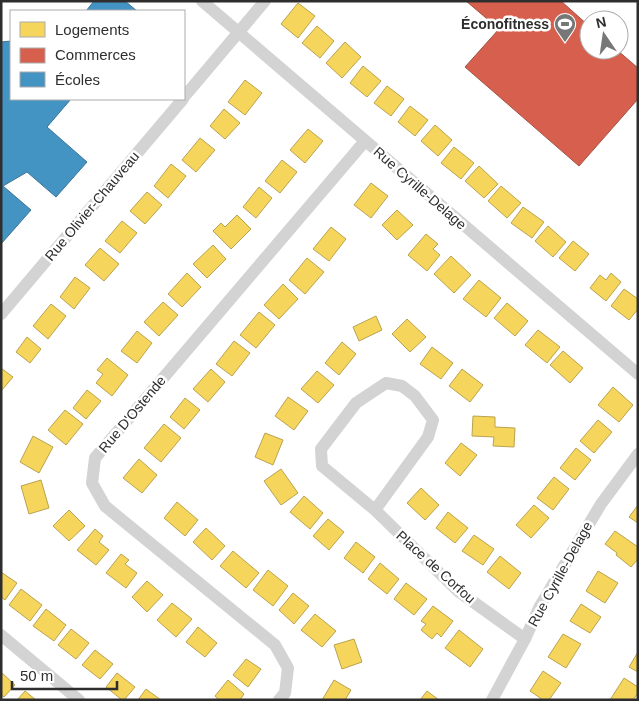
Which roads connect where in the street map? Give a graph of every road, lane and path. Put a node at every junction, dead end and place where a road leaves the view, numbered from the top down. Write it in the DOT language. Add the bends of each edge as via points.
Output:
graph roads {
  1 [pos="202,1"];
  2 [pos="265,1"];
  3 [pos="239,32"];
  4 [pos="185,96"];
  5 [pos="181,100"];
  6 [pos="365,141"];
  7 [pos="1,314"];
  8 [pos="638,374"];
  9 [pos="638,454"];
  10 [pos="375,510"];
  11 [pos="1,634"];
  12 [pos="525,639"];
  13 [pos="79,700"];
  14 [pos="279,700"];
  15 [pos="492,700"];
  1 -- 3 [label="street, Rue Cyrille-Delage"];
  2 -- 3 [label="street, Rue Olivier-Chauveau"];
  3 -- 4 [label="street, Rue Olivier-Chauveau"];
  3 -- 6 [label="street, Rue Cyrille-Delage"];
  5 -- 7 [label="street, Rue Olivier-Chauveau"];
  6 -- 8 [label="street, Rue Cyrille-Delage"];
  6 -- 14 [label="street, Rue D'Ostende" via="95,458 92,483 105,506 275,645 288,668 285,693"];
  9 -- 12 [label="street, Rue Cyrille-Delage" via="601,504 540,606"];
  10 -- 10 [label="street, Place de Corfou" via="428,436 433,420 415,396 402,386 386,383 356,402 321,449 322,466"];
  10 -- 12 [label="street, Place de Corfou" via="458,591"];
  11 -- 13 [label="street"];
  12 -- 15 [label="street, Rue Cyrille-Delage"];
}
